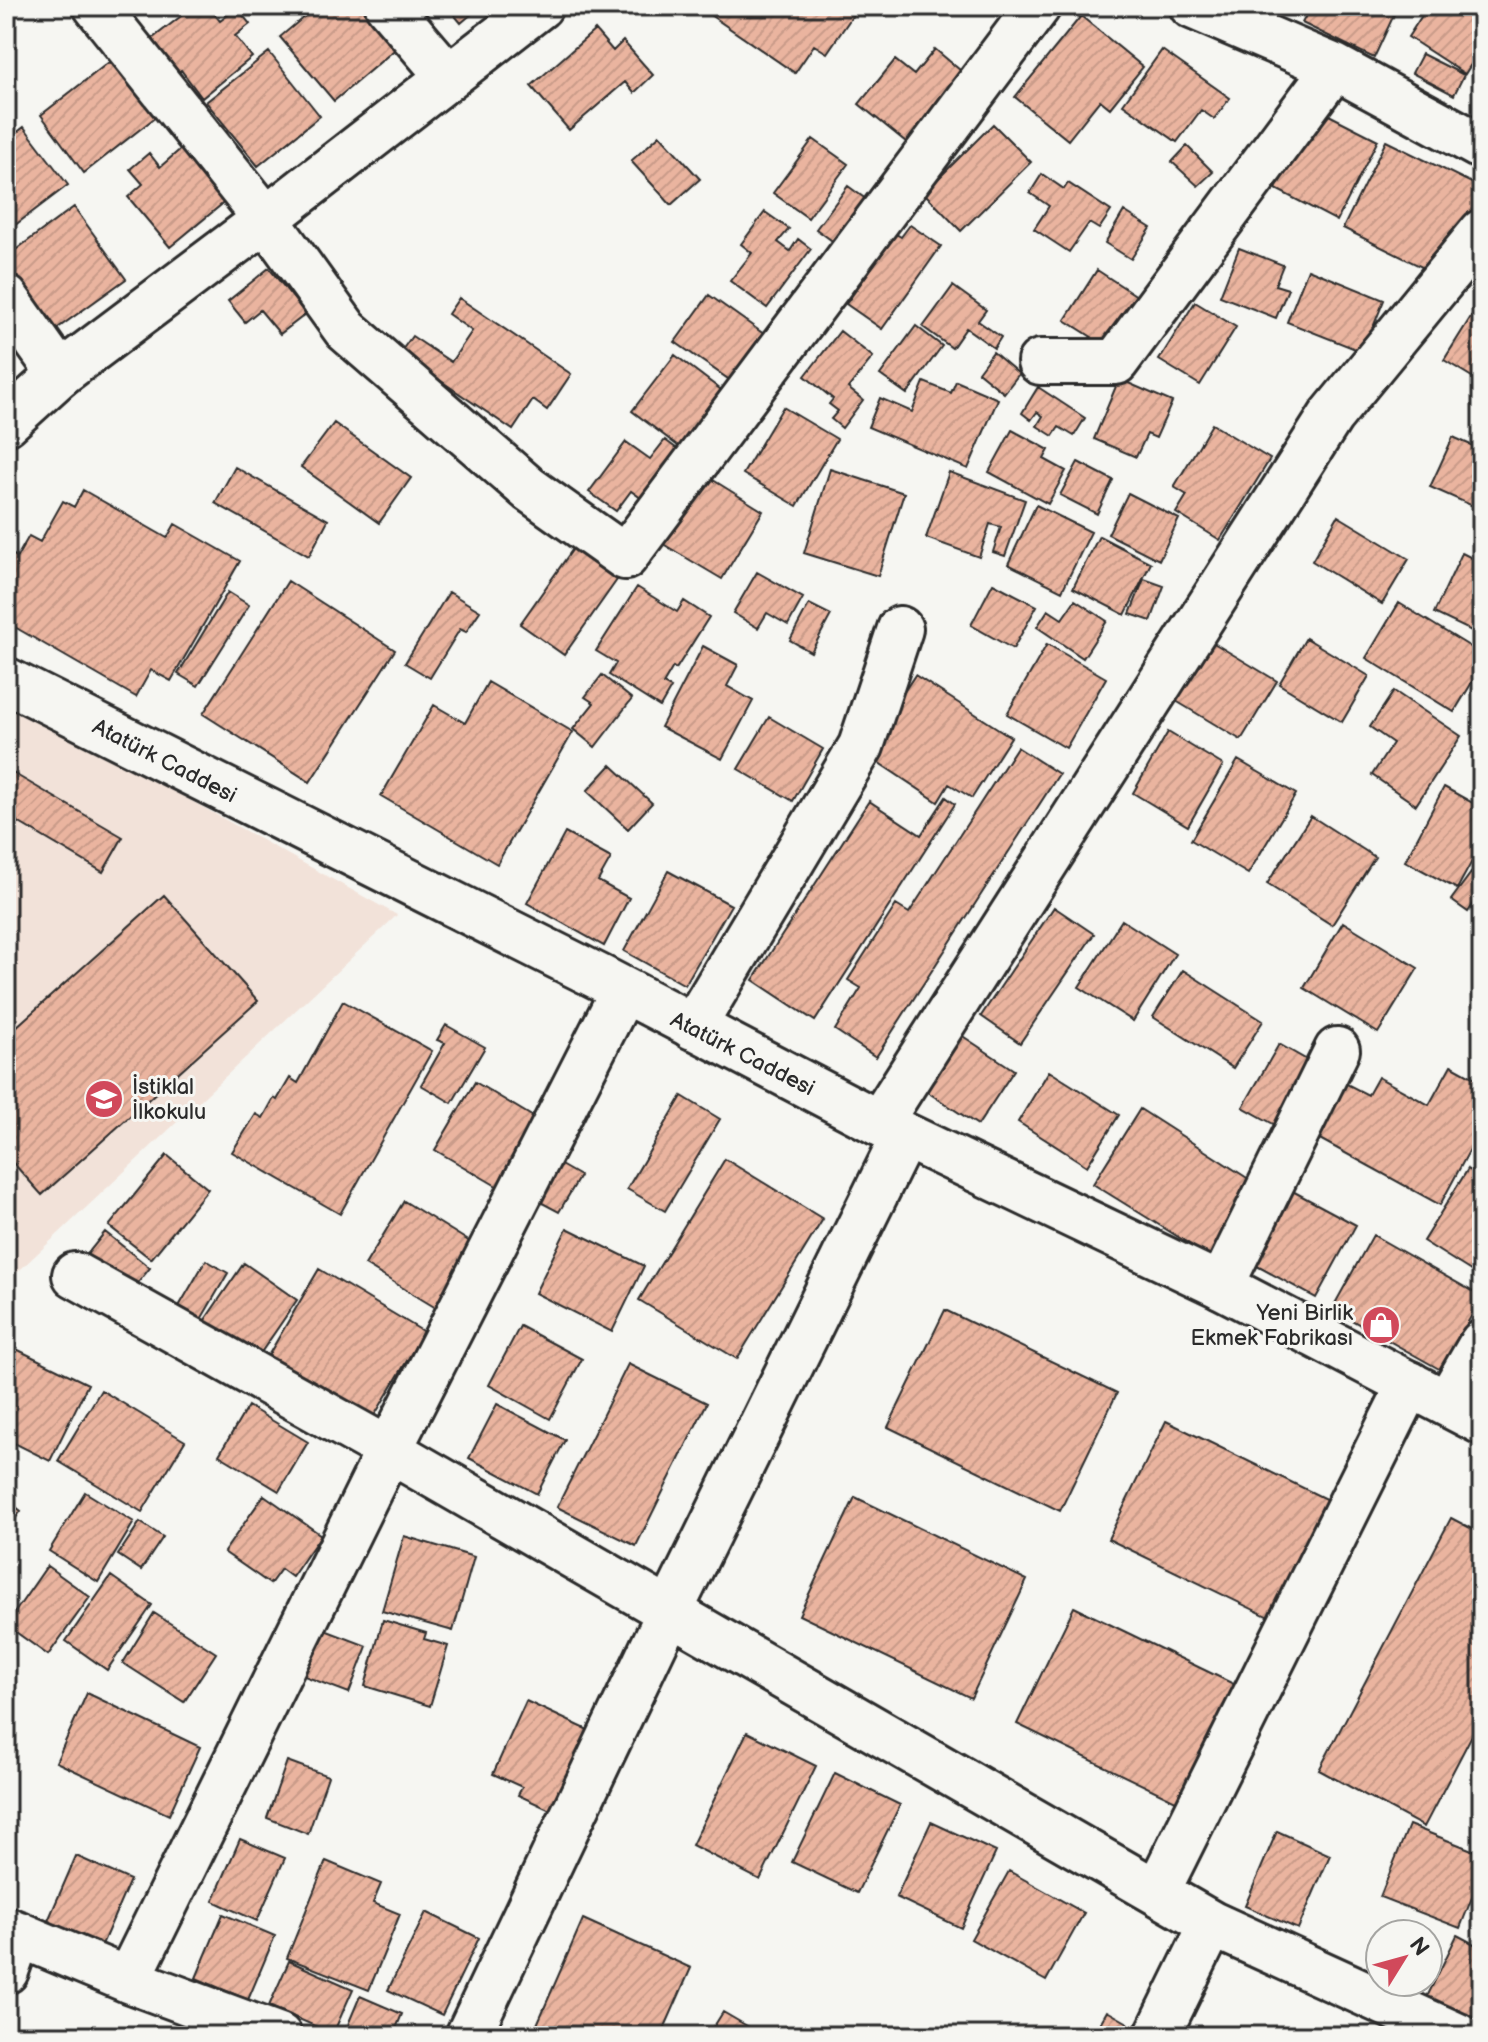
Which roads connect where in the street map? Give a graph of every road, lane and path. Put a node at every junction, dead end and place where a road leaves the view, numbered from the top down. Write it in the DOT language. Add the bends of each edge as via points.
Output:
graph roads {
  1 [pos="96,6"];
  2 [pos="388,6"];
  3 [pos="540,6"];
  4 [pos="1038,6"];
  5 [pos="1192,6"];
  6 [pos="1335,67"];
  7 [pos="448,76"];
  8 [pos="1482,147"];
  9 [pos="266,219"];
  10 [pos="1482,232"];
  11 [pos="6,298"];
  12 [pos="1040,362"];
  13 [pos="60,374"];
  14 [pos="6,423"];
  15 [pos="900,629"];
  16 [pos="6,680"];
  17 [pos="623,991"];
  18 [pos="693,1027"];
  19 [pos="1337,1050"];
  20 [pos="892,1130"];
  21 [pos="75,1275"];
  22 [pos="1221,1286"];
  23 [pos="1482,1343"];
  24 [pos="1447,1403"];
  25 [pos="389,1450"];
  26 [pos="669,1613"];
  27 [pos="1157,1892"];
  28 [pos="1212,1924"];
  29 [pos="10,1945"];
  30 [pos="128,1980"];
  31 [pos="256,2032"];
  32 [pos="468,2036"];
  33 [pos="1157,2036"];
  34 [pos="1458,2036"];
  1 -- 9 [label="street"];
  2 -- 7 [label="street"];
  3 -- 7 [label="street"];
  4 -- 9 [label="street" via="625,557 529,489 346,330"];
  5 -- 6 [label="street"];
  6 -- 8 [label="street"];
  6 -- 12 [label="street" via="1116,362"];
  7 -- 9 [label="street"];
  9 -- 13 [label="street"];
  10 -- 20 [label="street" via="1331,416"];
  11 -- 13 [label="street"];
  13 -- 14 [label="street"];
  15 -- 18 [label="street" via="861,746"];
  16 -- 17 [label="street, Atatürk Caddesi"];
  17 -- 18 [label="street, Atatürk Caddesi"];
  17 -- 25 [label="street"];
  18 -- 20 [label="street, Atatürk Caddesi"];
  19 -- 22 [label="street"];
  20 -- 22 [label="street, Atatürk Caddesi"];
  20 -- 26 [label="street"];
  21 -- 25 [label="street"];
  22 -- 24 [label="street, Atatürk Caddesi"];
  23 -- 24 [label="street"];
  24 -- 27 [label="street"];
  25 -- 26 [label="street"];
  25 -- 30 [label="street"];
  26 -- 27 [label="street"];
  26 -- 32 [label="street"];
  27 -- 28 [label="street"];
  28 -- 33 [label="street"];
  28 -- 34 [label="street"];
  29 -- 30 [label="street"];
  30 -- 31 [label="street"];
}
